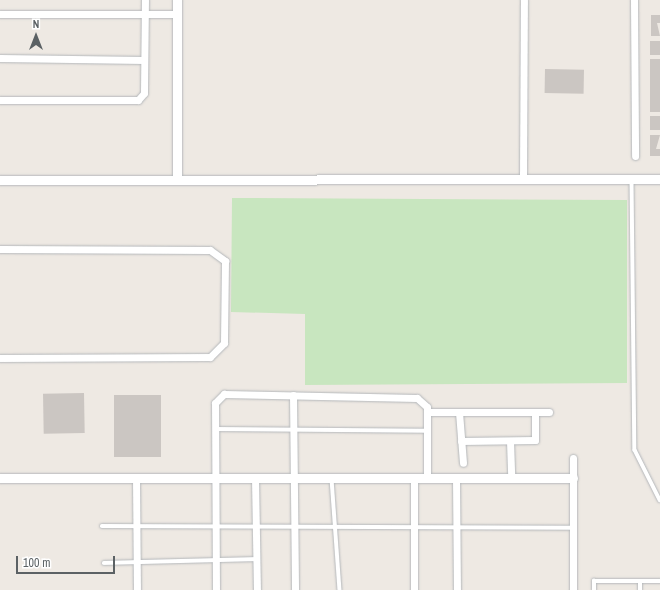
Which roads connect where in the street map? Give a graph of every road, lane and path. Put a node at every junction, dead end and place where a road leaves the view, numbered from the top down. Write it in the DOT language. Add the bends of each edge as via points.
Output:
graph roads {
  1 [pos="145,0"];
  2 [pos="177,0"];
  3 [pos="524,0"];
  4 [pos="634,0"];
  5 [pos="0,14"];
  6 [pos="144,14"];
  7 [pos="177,14"];
  8 [pos="0,58"];
  9 [pos="144,60"];
  10 [pos="0,100"];
  11 [pos="634,156"];
  12 [pos="177,179"];
  13 [pos="523,179"];
  14 [pos="632,179"];
  15 [pos="660,179"];
  16 [pos="0,180"];
  17 [pos="0,249"];
  18 [pos="0,358"];
  19 [pos="293,395"];
  20 [pos="427,412"];
  21 [pos="459,412"];
  22 [pos="535,412"];
  23 [pos="549,412"];
  24 [pos="215,429"];
  25 [pos="295,430"];
  26 [pos="427,431"];
  27 [pos="461,441"];
  28 [pos="510,441"];
  29 [pos="573,458"];
  30 [pos="463,463"];
  31 [pos="0,478"];
  32 [pos="136,478"];
  33 [pos="215,478"];
  34 [pos="255,478"];
  35 [pos="294,478"];
  36 [pos="332,478"];
  37 [pos="414,478"];
  38 [pos="427,478"];
  39 [pos="456,478"];
  40 [pos="511,478"];
  41 [pos="573,478"];
  42 [pos="660,500"];
  43 [pos="216,525"];
  44 [pos="256,525"];
  45 [pos="335,525"];
  46 [pos="102,526"];
  47 [pos="414,526"];
  48 [pos="136,527"];
  49 [pos="294,527"];
  50 [pos="573,528"];
  51 [pos="456,529"];
  52 [pos="257,559"];
  53 [pos="216,561"];
  54 [pos="104,563"];
  55 [pos="136,563"];
  56 [pos="660,581"];
  57 [pos="640,582"];
  58 [pos="136,590"];
  59 [pos="216,590"];
  60 [pos="257,590"];
  61 [pos="294,590"];
  62 [pos="340,590"];
  63 [pos="414,590"];
  64 [pos="457,590"];
  65 [pos="573,590"];
  66 [pos="594,590"];
  67 [pos="640,590"];
  1 -- 6 [label="street"];
  2 -- 7 [label="street"];
  3 -- 13 [label="street"];
  4 -- 11 [label="street"];
  5 -- 6 [label="street"];
  6 -- 7 [label="street"];
  6 -- 9 [label="street"];
  7 -- 12 [label="street"];
  8 -- 9 [label="street"];
  9 -- 10 [label="street" via="144,93 138,100"];
  12 -- 13 [label="street"];
  12 -- 16 [label="street"];
  13 -- 14 [label="street"];
  14 -- 15 [label="street"];
  14 -- 42 [label="lane" via="635,450"];
  17 -- 18 [label="street" via="210,250 224,261 224,343 210,357"];
  19 -- 20 [label="street" via="417,398 427,407"];
  19 -- 24 [label="street" via="224,394 215,403"];
  19 -- 25 [label="street"];
  20 -- 21 [label="street"];
  20 -- 26 [label="street"];
  21 -- 22 [label="street"];
  21 -- 27 [label="street"];
  22 -- 23 [label="street"];
  22 -- 28 [label="street" via="535,440"];
  24 -- 25 [label="lane"];
  24 -- 33 [label="street"];
  25 -- 26 [label="lane"];
  25 -- 35 [label="street"];
  26 -- 38 [label="street"];
  27 -- 28 [label="street"];
  27 -- 30 [label="street"];
  28 -- 40 [label="street"];
  29 -- 41 [label="street"];
  31 -- 32 [label="street"];
  32 -- 33 [label="street"];
  32 -- 48 [label="street"];
  33 -- 34 [label="street"];
  33 -- 43 [label="street"];
  34 -- 35 [label="street"];
  34 -- 44 [label="street"];
  35 -- 36 [label="street"];
  35 -- 49 [label="street"];
  36 -- 37 [label="street"];
  36 -- 45 [label="lane"];
  37 -- 38 [label="street"];
  37 -- 47 [label="street"];
  38 -- 39 [label="street"];
  39 -- 40 [label="street"];
  39 -- 51 [label="street"];
  40 -- 41 [label="street"];
  41 -- 50 [label="street"];
  43 -- 44 [label="lane"];
  43 -- 48 [label="lane"];
  43 -- 53 [label="street"];
  44 -- 49 [label="lane"];
  44 -- 52 [label="street"];
  45 -- 47 [label="lane"];
  45 -- 49 [label="lane"];
  45 -- 62 [label="lane"];
  46 -- 48 [label="lane"];
  47 -- 51 [label="lane"];
  47 -- 63 [label="street"];
  48 -- 55 [label="street"];
  49 -- 61 [label="street"];
  50 -- 51 [label="lane"];
  50 -- 65 [label="street"];
  51 -- 64 [label="street"];
  52 -- 53 [label="lane"];
  52 -- 60 [label="street"];
  53 -- 55 [label="lane"];
  53 -- 59 [label="street"];
  54 -- 55 [label="lane"];
  55 -- 58 [label="street"];
  56 -- 57 [label="lane"];
  57 -- 66 [label="lane" via="594,581"];
  57 -- 67 [label="lane"];
}
